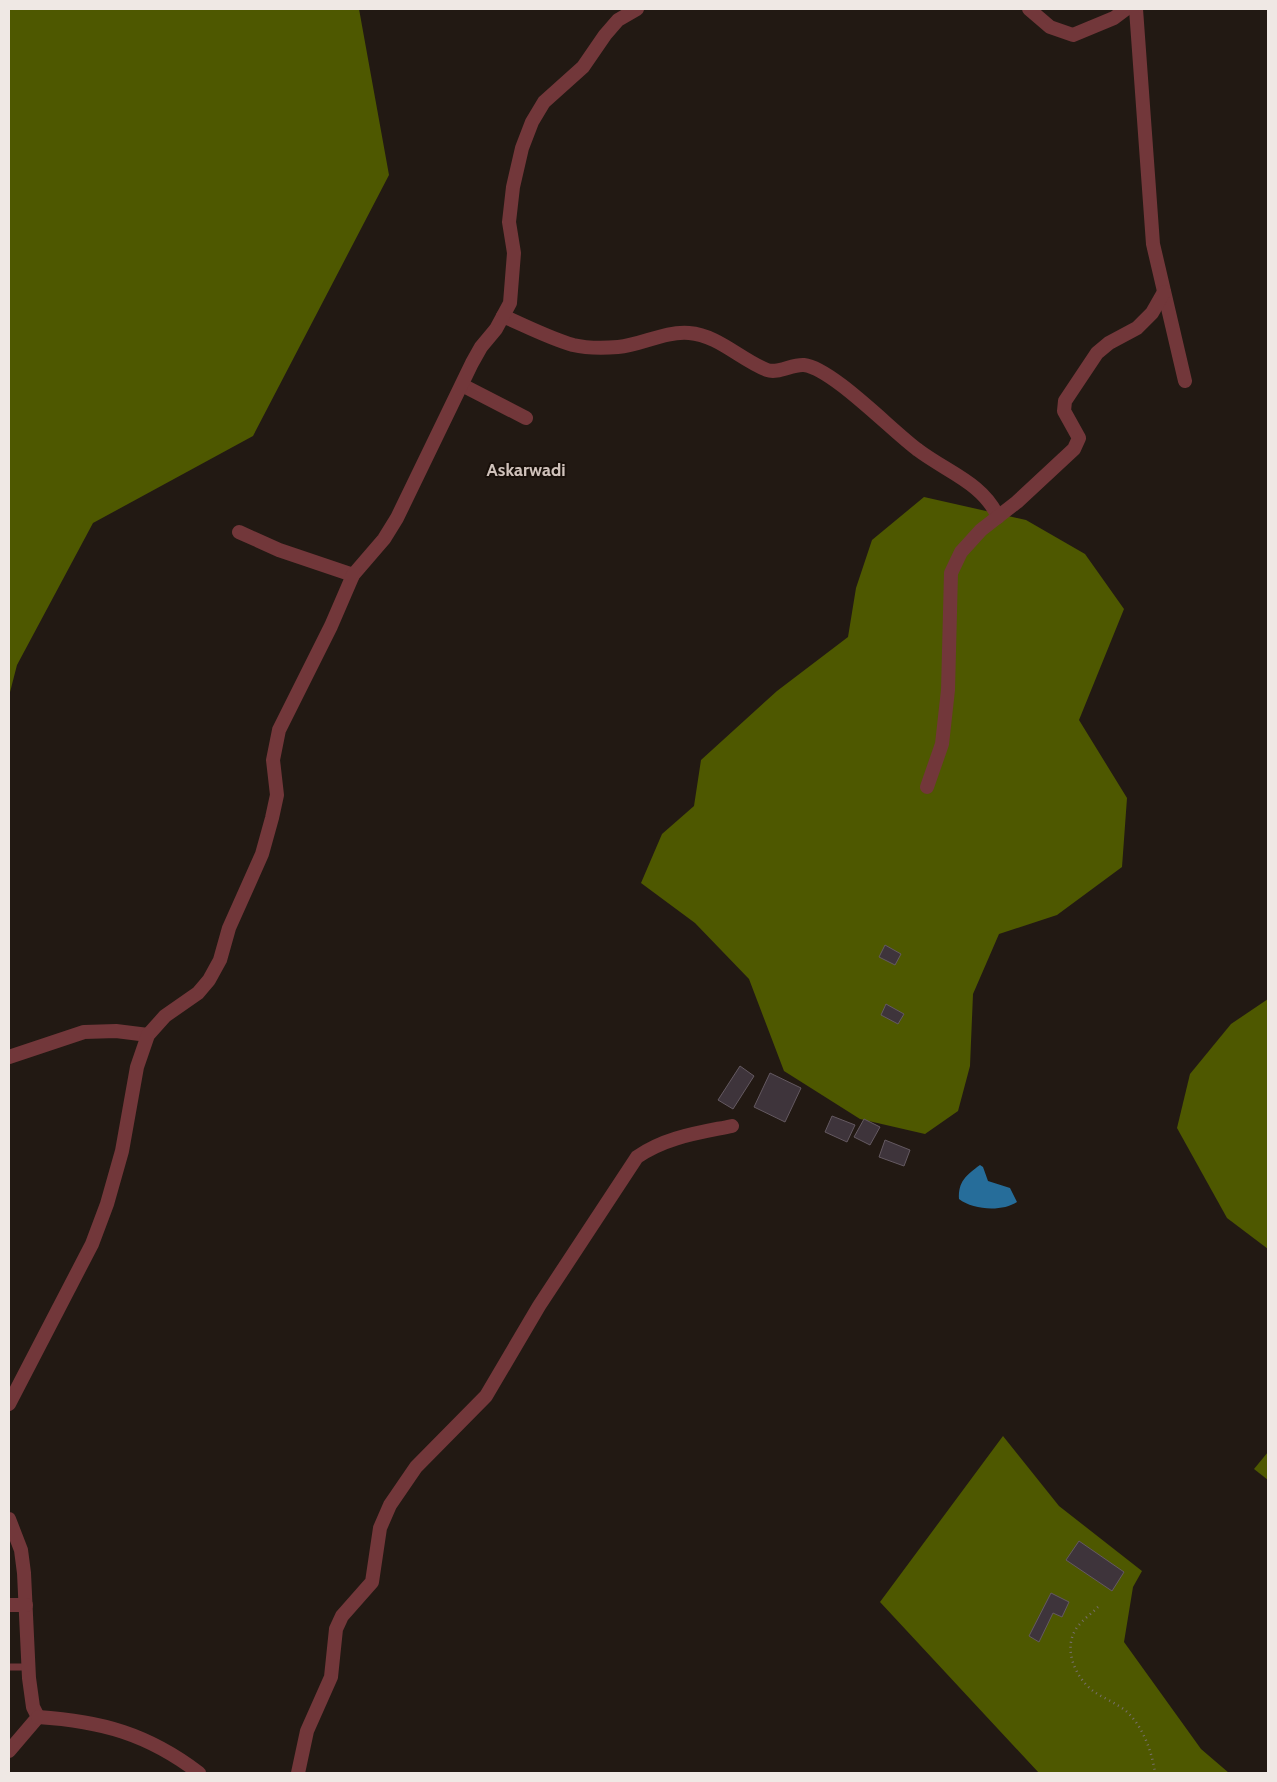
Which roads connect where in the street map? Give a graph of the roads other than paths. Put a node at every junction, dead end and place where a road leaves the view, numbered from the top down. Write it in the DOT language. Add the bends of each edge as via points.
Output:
graph roads {
  1 [pos="637,9"];
  2 [pos="1029,9"];
  3 [pos="1126,9"];
  4 [pos="1136,9"];
  5 [pos="1164,292"];
  6 [pos="503,316"];
  7 [pos="1185,381"];
  8 [pos="462,385"];
  9 [pos="526,418"];
  10 [pos="998,517"];
  11 [pos="239,532"];
  12 [pos="353,575"];
  13 [pos="927,787"];
  14 [pos="148,1035"];
  15 [pos="9,1057"];
  16 [pos="732,1126"];
  17 [pos="9,1404"];
  18 [pos="9,1519"];
  19 [pos="9,1605"];
  20 [pos="26,1605"];
  21 [pos="9,1666"];
  22 [pos="28,1667"];
  23 [pos="38,1717"];
  24 [pos="9,1751"];
  25 [pos="199,1773"];
  26 [pos="298,1773"];
  1 -- 6 [label="street" via="618,20 583,67 544,102 532,122 513,187 510,222 514,275 510,303"];
  2 -- 3 [label="street" via="1050,27 1073,35 1114,18"];
  4 -- 5 [label="street" via="1153,244"];
  5 -- 7 [label="street"];
  5 -- 10 [label="street" via="1152,312 1136,328 1097,353 1064,401 1064,411 1079,438 1074,449"];
  6 -- 8 [label="street" via="481,347"];
  6 -- 10 [label="street" via="574,345 619,347 658,336 689,333 725,346 769,371 804,365 823,372 918,450 982,492"];
  8 -- 9 [label="street"];
  8 -- 12 [label="street" via="397,518 384,539"];
  10 -- 13 [label="street" via="961,552 951,573 947,699 942,744"];
  11 -- 12 [label="street" via="279,550"];
  12 -- 14 [label="street" via="279,730 273,760 277,796 272,818 262,854 229,928 220,960 210,980 198,993 165,1016"];
  14 -- 15 [label="street" via="84,1032"];
  14 -- 17 [label="street" via="137,1067 122,1151 95,1236"];
  16 -- 26 [label="street" via="659,1143 637,1157 539,1306 486,1396 416,1467 390,1505 380,1528 372,1582 342,1616 336,1629 331,1677 306,1731"];
  18 -- 20 [label="street" via="21,1550"];
  19 -- 20 [label="street"];
  20 -- 22 [label="street"];
  21 -- 22 [label="lane"];
  22 -- 23 [label="street" via="33,1707"];
  23 -- 24 [label="street"];
  23 -- 25 [label="street" via="105,1725 139,1738 182,1760"];
}
